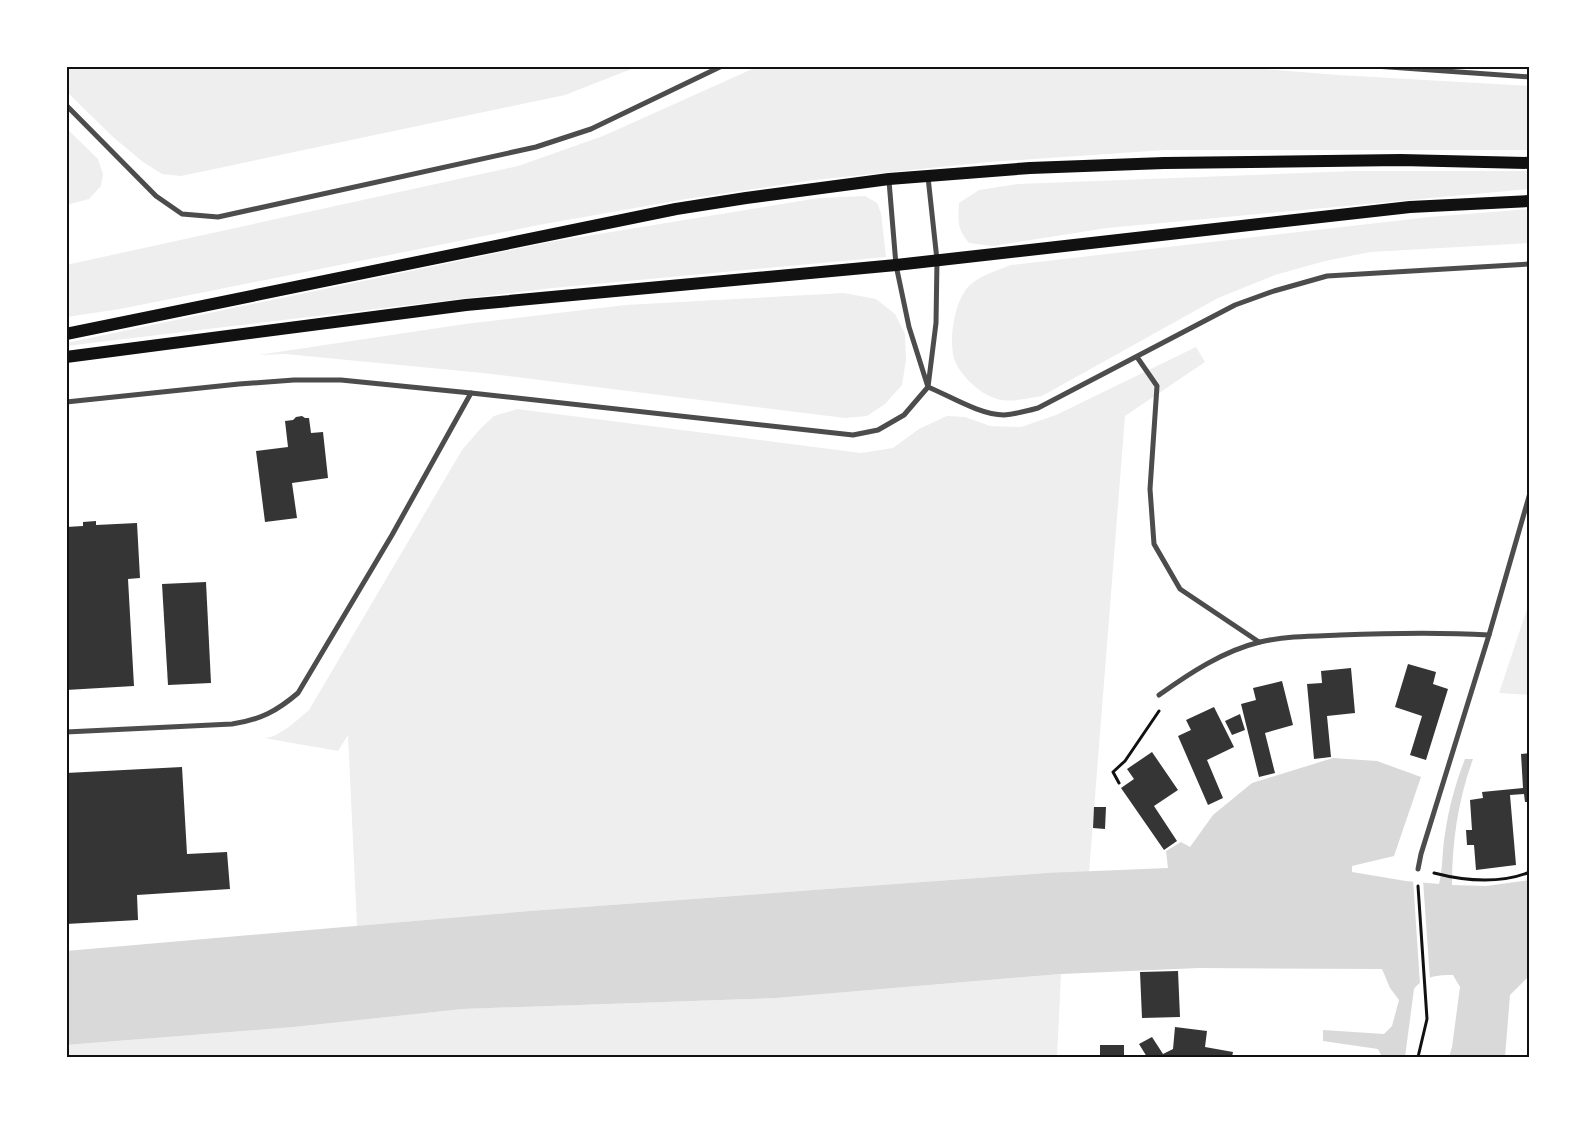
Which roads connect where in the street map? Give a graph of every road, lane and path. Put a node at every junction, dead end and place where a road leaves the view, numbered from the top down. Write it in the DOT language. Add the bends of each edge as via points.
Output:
graph roads {
  1 [pos="722,66"];
  2 [pos="1375,66"];
  3 [pos="1530,77"];
  4 [pos="66,105"];
  5 [pos="1530,163"];
  6 [pos="928,174"];
  7 [pos="889,179"];
  8 [pos="1530,202"];
  9 [pos="937,260"];
  10 [pos="1530,264"];
  11 [pos="896,265"];
  12 [pos="66,334"];
  13 [pos="66,357"];
  14 [pos="1136,357"];
  15 [pos="928,387"];
  16 [pos="471,392"];
  17 [pos="66,402"];
  18 [pos="1530,493"];
  19 [pos="1489,635"];
  20 [pos="1259,642"];
  21 [pos="1160,696"];
  22 [pos="66,732"];
  23 [pos="1119,783"];
  24 [pos="1418,869"];
  25 [pos="1530,872"];
  26 [pos="1439,875"];
  27 [pos="1418,877"];
  28 [pos="1418,1057"];
  1 -- 4 [label="street" via="591,129 536,147 218,218 182,214 156,196"];
  2 -- 3 [label="street"];
  5 -- 6 [label="main road" via="1401,160 1164,163"];
  6 -- 7 [label="main road"];
  6 -- 9 [label="street"];
  7 -- 11 [label="street"];
  7 -- 12 [label="main road" via="676,209"];
  8 -- 9 [label="main road" via="1410,207"];
  9 -- 11 [label="main road"];
  9 -- 15 [label="street" via="936,322"];
  10 -- 14 [label="street" via="1327,276 1235,305"];
  11 -- 13 [label="main road" via="466,305"];
  11 -- 15 [label="street" via="909,327"];
  14 -- 15 [label="street" via="1038,408 1014,414 983,411"];
  14 -- 20 [label="street" via="1157,386 1150,489 1154,544 1180,590"];
  15 -- 16 [label="street" via="904,415 878,430 853,435"];
  16 -- 17 [label="street" via="341,380 294,380"];
  16 -- 22 [label="street" via="392,535 298,693 282,706 248,722"];
  18 -- 19 [label="street"];
  19 -- 20 [label="street" via="1381,633 1302,636"];
  19 -- 24 [label="street"];
  20 -- 21 [label="street" via="1209,663"];
  21 -- 23 [label="path" via="1160,708 1125,761 1113,772"];
  25 -- 26 [label="path" via="1486,881"];
  27 -- 28 [label="path" via="1427,1019"];
}
